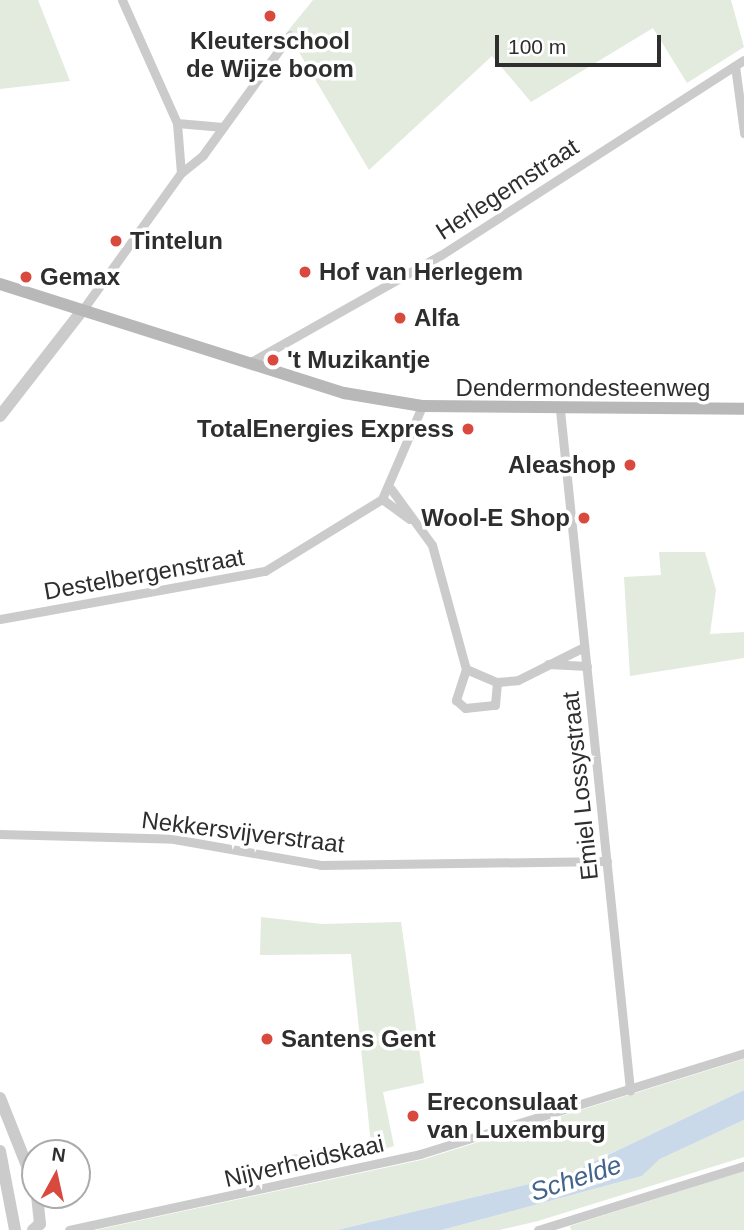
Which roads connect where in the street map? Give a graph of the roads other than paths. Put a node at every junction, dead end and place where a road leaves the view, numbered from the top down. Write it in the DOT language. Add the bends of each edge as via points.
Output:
graph roads {
  1 [pos="122,0"];
  2 [pos="290,34"];
  3 [pos="744,60"];
  4 [pos="734,66"];
  5 [pos="177,122"];
  6 [pos="223,128"];
  7 [pos="744,132"];
  8 [pos="181,173"];
  9 [pos="0,284"];
  10 [pos="80,312"];
  11 [pos="249,363"];
  12 [pos="422,406"];
  13 [pos="744,409"];
  14 [pos="560,410"];
  15 [pos="0,416"];
  16 [pos="391,489"];
  17 [pos="382,499"];
  18 [pos="415,521"];
  19 [pos="0,619"];
  20 [pos="584,647"];
  21 [pos="548,664"];
  22 [pos="587,666"];
  23 [pos="466,669"];
  24 [pos="498,682"];
  25 [pos="0,834"];
  26 [pos="607,860"];
  27 [pos="744,1053"];
  28 [pos="630,1090"];
  29 [pos="1,1100"];
  30 [pos="0,1151"];
  31 [pos="21,1151"];
  32 [pos="744,1166"];
  33 [pos="40,1209"];
  34 [pos="14,1227"];
  35 [pos="33,1230"];
  36 [pos="49,1230"];
  37 [pos="69,1230"];
  38 [pos="538,1230"];
  1 -- 5 [label="street"];
  2 -- 6 [label="street"];
  3 -- 4 [label="street, Herlegemstraat"];
  4 -- 7 [label="street"];
  4 -- 11 [label="street, Herlegemstraat" via="450,249"];
  5 -- 6 [label="street"];
  5 -- 8 [label="street"];
  6 -- 8 [label="street"];
  8 -- 10 [label="street"];
  9 -- 10 [label="main road, Dendermondesteenweg"];
  10 -- 11 [label="main road, Dendermondesteenweg"];
  10 -- 15 [label="street"];
  11 -- 12 [label="main road, Dendermondesteenweg" via="344,393"];
  12 -- 14 [label="main road, Dendermondesteenweg"];
  12 -- 16 [label="street, Destelbergenstraat"];
  13 -- 14 [label="main road, Dendermondesteenweg"];
  14 -- 20 [label="street, Emiel Lossystraat"];
  16 -- 17 [label="street, Destelbergenstraat"];
  16 -- 18 [label="street"];
  17 -- 18 [label="street"];
  17 -- 19 [label="street, Destelbergenstraat" via="265,571"];
  18 -- 23 [label="street" via="432,545"];
  20 -- 21 [label="street"];
  20 -- 22 [label="street, Emiel Lossystraat"];
  21 -- 22 [label="street"];
  21 -- 24 [label="street" via="518,680"];
  22 -- 26 [label="street, Emiel Lossystraat"];
  23 -- 24 [label="street"];
  23 -- 24 [label="street" via="456,700 465,708 495,705"];
  25 -- 26 [label="street, Nekkersvijverstraat" via="174,839 321,865"];
  26 -- 28 [label="street, Emiel Lossystraat"];
  27 -- 28 [label="street, Nijverheidskaai"];
  28 -- 37 [label="street, Nijverheidskaai" via="419,1154"];
  29 -- 31 [label="street"];
  30 -- 34 [label="street"];
  32 -- 38 [label="street"];
  33 -- 35 [label="street"];
  33 -- 36 [label="street"];
}
